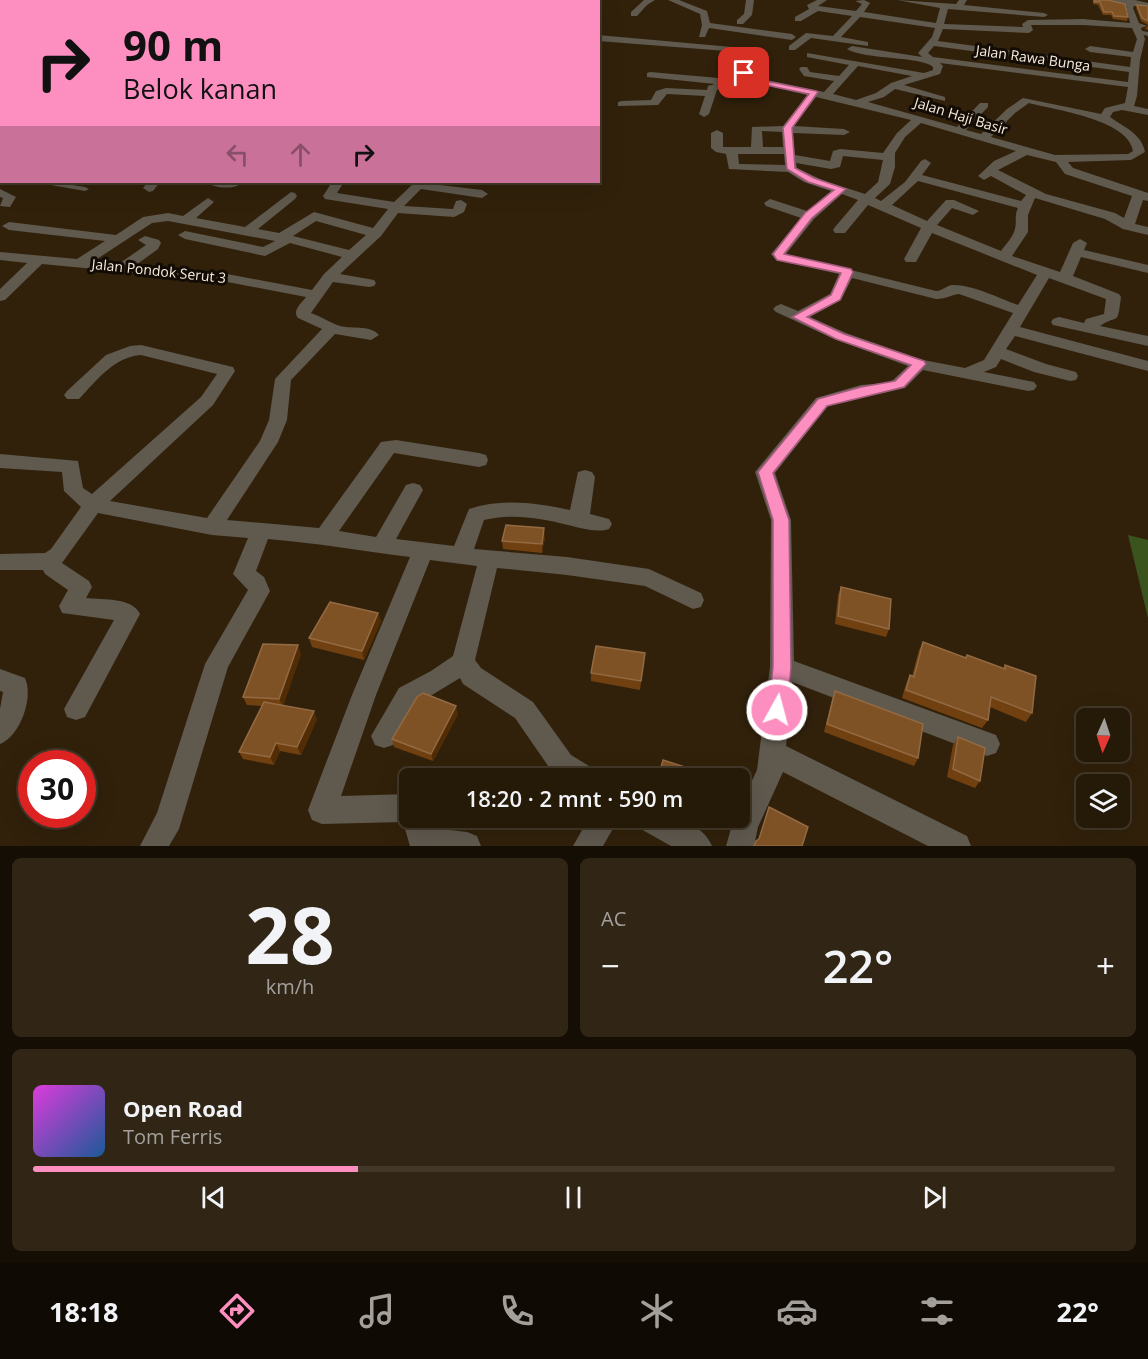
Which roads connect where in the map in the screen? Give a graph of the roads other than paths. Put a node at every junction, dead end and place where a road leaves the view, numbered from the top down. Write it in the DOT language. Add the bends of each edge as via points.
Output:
graph roads {
  1 [pos="651,0"];
  2 [pos="672,0"];
  3 [pos="750,0"];
  4 [pos="823,0"];
  5 [pos="901,0"];
  6 [pos="1108,0"];
  7 [pos="859,1"];
  8 [pos="918,3"];
  9 [pos="961,3"];
  10 [pos="1130,4"];
  11 [pos="1148,5"];
  12 [pos="945,6"];
  13 [pos="816,8"];
  14 [pos="911,9"];
  15 [pos="1148,10"];
  16 [pos="634,14"];
  17 [pos="861,14"];
  18 [pos="719,19"];
  19 [pos="798,19"];
  20 [pos="1083,21"];
  21 [pos="740,22"];
  22 [pos="840,22"];
  23 [pos="850,24"];
  24 [pos="706,25"];
  25 [pos="861,26"];
  26 [pos="940,26"];
  27 [pos="620,27"];
  28 [pos="1143,33"];
  29 [pos="600,38"];
  30 [pos="614,39"];
  31 [pos="835,39"];
  32 [pos="931,40"];
  33 [pos="996,42"];
  34 [pos="916,43"];
  35 [pos="699,45"];
  36 [pos="872,45"];
  37 [pos="792,48"];
  38 [pos="1030,48"];
  39 [pos="852,49"];
  40 [pos="1090,49"];
  41 [pos="810,55"];
  42 [pos="930,59"];
  43 [pos="1148,61"];
  44 [pos="856,63"];
  45 [pos="804,69"];
  46 [pos="650,75"];
  47 [pos="1148,75"];
  48 [pos="923,76"];
  49 [pos="1135,78"];
  50 [pos="840,79"];
  51 [pos="754,80"];
  52 [pos="730,82"];
  53 [pos="894,85"];
  54 [pos="1147,85"];
  55 [pos="814,92"];
  56 [pos="711,93"];
  57 [pos="827,95"];
  58 [pos="941,99"];
  59 [pos="859,102"];
  60 [pos="622,104"];
  61 [pos="984,105"];
  62 [pos="1123,108"];
  63 [pos="1148,112"];
  64 [pos="704,114"];
  65 [pos="1104,118"];
  66 [pos="919,119"];
  67 [pos="788,128"];
  68 [pos="959,131"];
  69 [pos="844,132"];
  70 [pos="717,133"];
  71 [pos="983,138"];
  72 [pos="732,150"];
  73 [pos="757,150"];
  74 [pos="1026,151"];
  75 [pos="1140,153"];
  76 [pos="888,157"];
  77 [pos="790,159"];
  78 [pos="1061,160"];
  79 [pos="925,163"];
  80 [pos="1148,164"];
  81 [pos="990,171"];
  82 [pos="915,177"];
  83 [pos="51,183"];
  84 [pos="217,183"];
  85 [pos="337,183"];
  86 [pos="420,183"];
  87 [pos="232,186"];
  88 [pos="85,189"];
  89 [pos="841,189"];
  90 [pos="482,194"];
  91 [pos="976,194"];
  92 [pos="291,196"];
  93 [pos="1143,196"];
  94 [pos="866,199"];
  95 [pos="1029,200"];
  96 [pos="208,202"];
  97 [pos="770,203"];
  98 [pos="460,204"];
  99 [pos="882,207"];
  100 [pos="396,208"];
  101 [pos="973,211"];
  102 [pos="809,216"];
  103 [pos="186,220"];
  104 [pos="1129,224"];
  105 [pos="9,226"];
  106 [pos="929,226"];
  107 [pos="249,230"];
  108 [pos="840,230"];
  109 [pos="1148,231"];
  110 [pos="376,233"];
  111 [pos="185,235"];
  112 [pos="285,238"];
  113 [pos="118,239"];
  114 [pos="145,240"];
  115 [pos="351,255"];
  116 [pos="0,256"];
  117 [pos="1004,257"];
  118 [pos="39,259"];
  119 [pos="911,259"];
  120 [pos="82,262"];
  121 [pos="124,267"];
  122 [pos="1148,269"];
  123 [pos="847,272"];
  124 [pos="1045,273"];
  125 [pos="330,277"];
  126 [pos="1065,278"];
  127 [pos="369,284"];
  128 [pos="317,296"];
  129 [pos="0,297"];
  130 [pos="782,309"];
  131 [pos="1023,312"];
  132 [pos="798,317"];
  133 [pos="1059,322"];
  134 [pos="330,329"];
  135 [pos="1012,330"];
  136 [pos="1094,330"];
  137 [pos="371,335"];
  138 [pos="1148,341"];
  139 [pos="998,352"];
  140 [pos="920,364"];
  141 [pos="1148,366"];
  142 [pos="967,374"];
  143 [pos="1070,376"];
  144 [pos="1028,386"];
  145 [pos="73,395"];
  146 [pos="479,460"];
  147 [pos="0,461"];
  148 [pos="585,477"];
  149 [pos="413,490"];
  150 [pos="93,505"];
  151 [pos="579,521"];
  152 [pos="602,524"];
  153 [pos="212,527"];
  154 [pos="261,531"];
  155 [pos="324,536"];
  156 [pos="382,544"];
  157 [pos="423,550"];
  158 [pos="461,554"];
  159 [pos="489,559"];
  160 [pos="49,561"];
  161 [pos="0,562"];
  162 [pos="693,600"];
  163 [pos="463,662"];
  164 [pos="782,667"];
  165 [pos="0,680"];
  166 [pos="76,709"];
  167 [pos="0,732"];
  168 [pos="384,736"];
  169 [pos="987,744"];
  170 [pos="772,753"];
  171 [pos="569,768"];
  172 [pos="399,808"];
  173 [pos="418,828"];
  174 [pos="599,828"];
  175 [pos="666,828"];
  176 [pos="154,846"];
  177 [pos="467,846"];
  178 [pos="587,846"];
  179 [pos="698,846"];
  180 [pos="740,846"];
  181 [pos="957,846"];
  1 -- 16 [label="street"];
  2 -- 24 [label="street" via="701,10"];
  3 -- 21 [label="street" via="748,15"];
  4 -- 13 [label="street" via="810,7"];
  5 -- 8 [label="street"];
  6 -- 10 [label="street"];
  7 -- 17 [label="street" via="866,3"];
  8 -- 12 [label="street"];
  8 -- 14 [label="street"];
  9 -- 12 [label="street"];
  9 -- 20 [label="street"];
  10 -- 11 [label="street"];
  10 -- 15 [label="street"];
  10 -- 28 [label="street"];
  12 -- 26 [label="street"];
  13 -- 17 [label="street"];
  13 -- 19 [label="street"];
  17 -- 23 [label="street"];
  17 -- 26 [label="street"];
  18 -- 21 [label="street"];
  20 -- 26 [label="street" via="1026,23 1029,30"];
  20 -- 28 [label="street"];
  21 -- 24 [label="street" via="791,34"];
  22 -- 23 [label="street"];
  23 -- 25 [label="street"];
  23 -- 31 [label="street"];
  24 -- 35 [label="street"];
  26 -- 32 [label="street"];
  27 -- 30 [label="street"];
  28 -- 49 [label="street"];
  29 -- 30 [label="street"];
  30 -- 35 [label="street"];
  31 -- 36 [label="street"];
  31 -- 37 [label="street" via="809,35"];
  32 -- 33 [label="street"];
  32 -- 34 [label="street"];
  32 -- 42 [label="street" via="923,53"];
  33 -- 38 [label="street"];
  33 -- 49 [label="street"];
  35 -- 51 [label="street" via="734,52 744,73"];
  39 -- 42 [label="street, Jalan Rawa Bunga"];
  40 -- 49 [label="street"];
  41 -- 44 [label="street"];
  42 -- 48 [label="street" via="939,69"];
  42 -- 49 [label="street, Jalan Rawa Bunga"];
  43 -- 49 [label="street"];
  44 -- 48 [label="street"];
  44 -- 50 [label="street"];
  45 -- 50 [label="street" via="807,74"];
  46 -- 52 [label="street, Jalan Haji Basir"];
  47 -- 49 [label="street"];
  48 -- 53 [label="street"];
  49 -- 54 [label="street"];
  49 -- 62 [label="street" via="1129,105"];
  50 -- 57 [label="street"];
  51 -- 52 [label="street, Jalan Haji Basir"];
  51 -- 55 [label="street, Jalan Haji Basir"];
  52 -- 56 [label="street" via="712,88"];
  53 -- 58 [label="street"];
  53 -- 59 [label="street"];
  55 -- 57 [label="street, Jalan Haji Basir"];
  55 -- 67 [label="street"];
  56 -- 60 [label="street" via="666,92 660,93 654,103"];
  56 -- 64 [label="street"];
  57 -- 59 [label="street, Jalan Haji Basir"];
  59 -- 66 [label="street, Jalan Haji Basir"];
  61 -- 68 [label="street"];
  62 -- 63 [label="street"];
  62 -- 65 [label="street" via="1109,110"];
  65 -- 71 [label="street" via="1027,100"];
  65 -- 75 [label="street" via="1134,139"];
  66 -- 68 [label="street, Jalan Haji Basir"];
  66 -- 76 [label="street" via="901,135"];
  67 -- 69 [label="street"];
  67 -- 73 [label="street" via="756,129"];
  67 -- 77 [label="street"];
  68 -- 71 [label="street, Jalan Haji Basir"];
  70 -- 72 [label="street" via="718,149"];
  71 -- 74 [label="street, Jalan Haji Basir"];
  72 -- 73 [label="street"];
  72 -- 77 [label="street" via="736,167"];
  73 -- 77 [label="street"];
  74 -- 78 [label="street, Jalan Haji Basir"];
  74 -- 81 [label="street"];
  75 -- 78 [label="street, Jalan Haji Basir"];
  75 -- 80 [label="street"];
  76 -- 77 [label="street" via="840,152 836,164 831,165"];
  76 -- 94 [label="street" via="890,167 884,184"];
  77 -- 89 [label="street" via="811,180"];
  78 -- 93 [label="street" via="1069,171"];
  79 -- 82 [label="street"];
  81 -- 91 [label="street"];
  81 -- 95 [label="street" via="1002,175"];
  82 -- 91 [label="street"];
  82 -- 99 [label="street"];
  83 -- 88 [label="lane"];
  84 -- 87 [label="street"];
  85 -- 100 [label="street" via="329,196"];
  86 -- 90 [label="street"];
  86 -- 100 [label="street"];
  89 -- 94 [label="street"];
  89 -- 102 [label="street"];
  91 -- 95 [label="street"];
  92 -- 107 [label="street"];
  93 -- 104 [label="street"];
  94 -- 99 [label="street"];
  94 -- 108 [label="street"];
  95 -- 104 [label="street" via="1110,216"];
  95 -- 117 [label="street" via="1021,215 1023,231"];
  96 -- 103 [label="street"];
  97 -- 102 [label="street"];
  98 -- 100 [label="street" via="454,213"];
  99 -- 106 [label="street"];
  100 -- 110 [label="street"];
  101 -- 106 [label="street" via="950,203"];
  102 -- 123 [label="street" via="778,256"];
  103 -- 107 [label="street"];
  103 -- 113 [label="street" via="153,218"];
  104 -- 109 [label="street"];
  105 -- 113 [label="street"];
  106 -- 117 [label="street"];
  106 -- 119 [label="street"];
  107 -- 112 [label="street"];
  110 -- 112 [label="street" via="314,216"];
  110 -- 115 [label="street"];
  111 -- 112 [label="street" via="265,252"];
  112 -- 115 [label="street"];
  113 -- 120 [label="street"];
  114 -- 121 [label="street" via="153,246"];
  115 -- 125 [label="street"];
  116 -- 118 [label="street, Jalan Pondok Serut 3"];
  117 -- 124 [label="street"];
  118 -- 120 [label="street, Jalan Pondok Serut 3"];
  118 -- 129 [label="street"];
  120 -- 121 [label="street, Jalan Pondok Serut 3"];
  121 -- 128 [label="street, Jalan Pondok Serut 3" via="222,277"];
  122 -- 126 [label="street" via="1078,248"];
  123 -- 131 [label="street" via="936,295 961,290"];
  123 -- 132 [label="street" via="836,297"];
  124 -- 126 [label="street"];
  124 -- 131 [label="street"];
  125 -- 127 [label="street"];
  125 -- 128 [label="street"];
  126 -- 136 [label="street" via="1114,297 1111,317 1092,322"];
  128 -- 134 [label="street" via="303,315"];
  130 -- 132 [label="street"];
  131 -- 135 [label="street"];
  132 -- 140 [label="street"];
  133 -- 136 [label="street"];
  134 -- 137 [label="street"];
  134 -- 153 [label="street" via="284,379 278,420 268,442"];
  135 -- 139 [label="street"];
  135 -- 141 [label="street"];
  136 -- 138 [label="street"];
  139 -- 142 [label="street" via="990,363"];
  139 -- 143 [label="street"];
  140 -- 142 [label="street"];
  140 -- 164 [label="street" via="899,384 822,402 765,472 781,520"];
  142 -- 144 [label="street"];
  145 -- 150 [label="street" via="119,353 131,350 227,371 207,401"];
  146 -- 155 [label="street" via="388,447"];
  147 -- 150 [label="street" via="71,466 74,491"];
  148 -- 151 [label="street"];
  149 -- 156 [label="street"];
  150 -- 153 [label="street"];
  150 -- 160 [label="street" via="58,555"];
  151 -- 152 [label="street"];
  151 -- 158 [label="street" via="510,508 490,509 476,514"];
  153 -- 154 [label="street"];
  154 -- 155 [label="street"];
  154 -- 176 [label="street" via="244,574 256,583 259,591 217,664 169,819"];
  155 -- 156 [label="street"];
  156 -- 157 [label="street"];
  157 -- 158 [label="street"];
  157 -- 172 [label="street" via="322,810"];
  158 -- 159 [label="street"];
  159 -- 162 [label="street" via="650,578"];
  159 -- 163 [label="street"];
  160 -- 161 [label="street"];
  160 -- 166 [label="street" via="52,568 81,586 70,606 129,614"];
  163 -- 168 [label="street" via="408,696"];
  163 -- 171 [label="street" via="472,676 524,710"];
  164 -- 169 [label="street"];
  164 -- 170 [label="street"];
  165 -- 167 [label="street" via="16,686 13,710"];
  170 -- 180 [label="street" via="770,772 745,825"];
  170 -- 181 [label="street"];
  173 -- 177 [label="street" via="425,841"];
  174 -- 178 [label="street"];
  175 -- 179 [label="street"];
}
